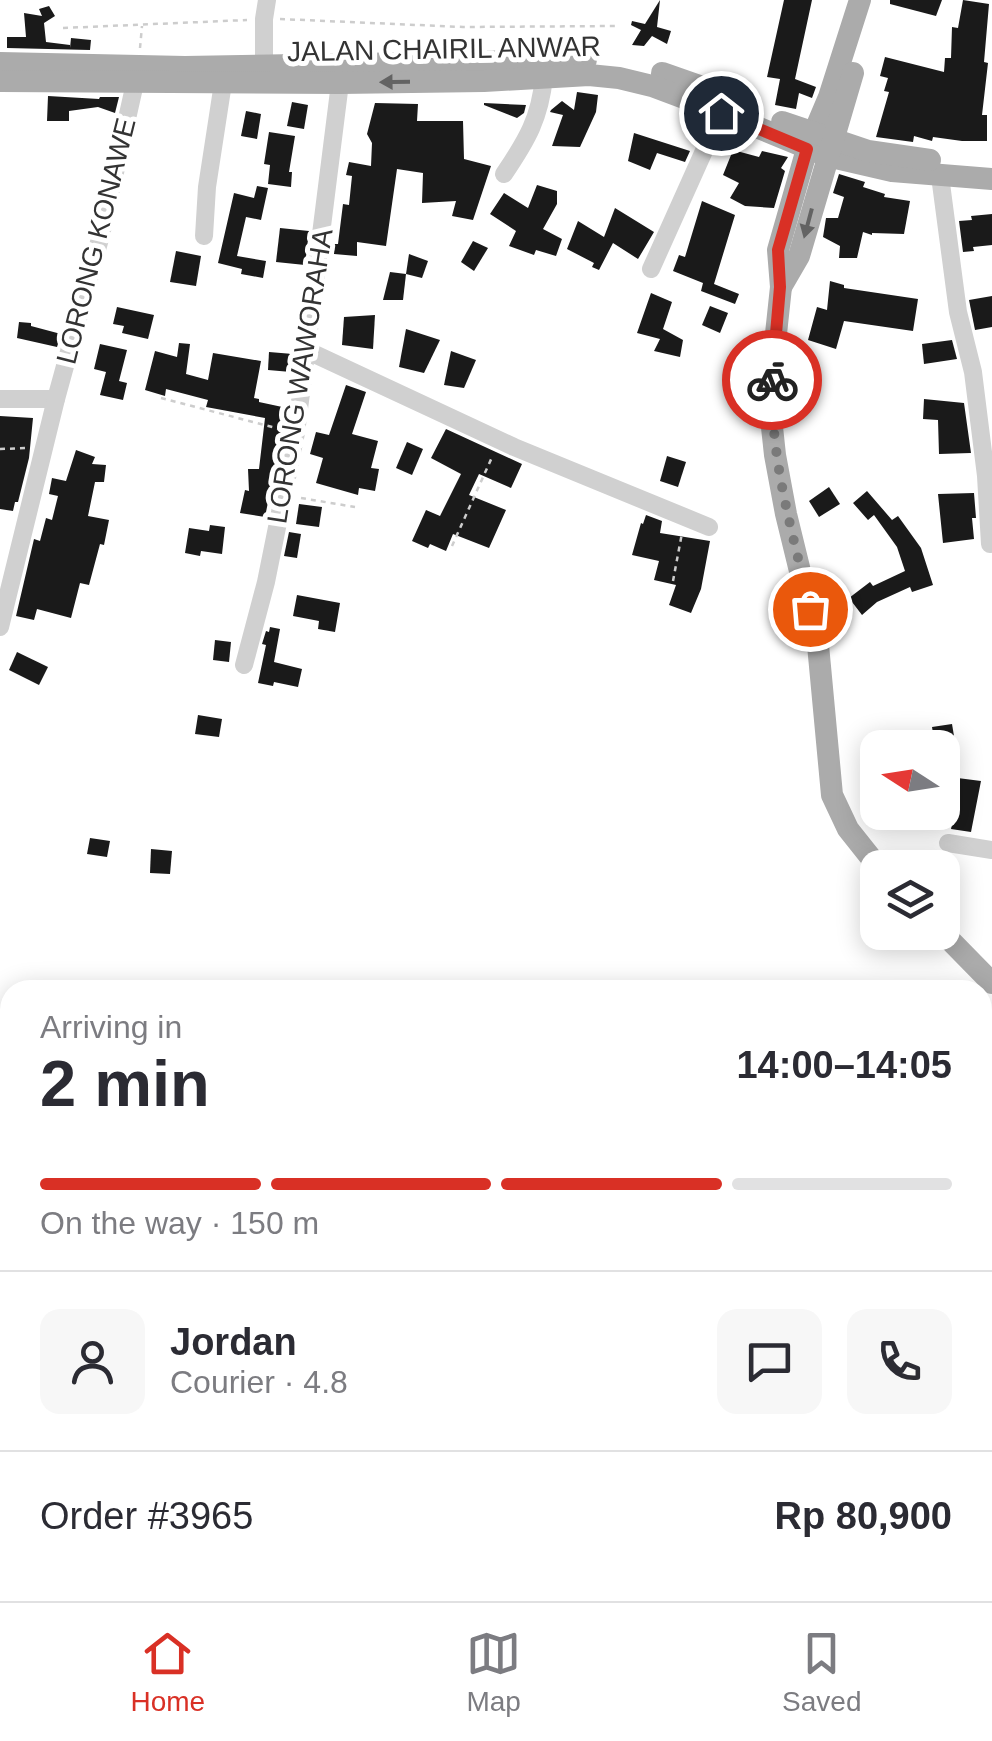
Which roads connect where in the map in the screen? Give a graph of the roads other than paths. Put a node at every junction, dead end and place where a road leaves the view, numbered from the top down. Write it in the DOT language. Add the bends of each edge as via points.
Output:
graph roads {
  1 [pos="860,0"];
  2 [pos="875,0"];
  3 [pos="266,9"];
  4 [pos="0,63"];
  5 [pos="264,73"];
  6 [pos="136,74"];
  7 [pos="544,76"];
  8 [pos="0,80"];
  9 [pos="223,83"];
  10 [pos="340,83"];
  11 [pos="721,113"];
  12 [pos="820,145"];
  13 [pos="992,164"];
  14 [pos="504,174"];
  15 [pos="940,176"];
  16 [pos="992,179"];
  17 [pos="204,236"];
  18 [pos="651,269"];
  19 [pos="308,351"];
  20 [pos="0,398"];
  21 [pos="56,399"];
  22 [pos="989,477"];
  23 [pos="709,527"];
  24 [pos="990,544"];
  25 [pos="0,627"];
  26 [pos="244,666"];
  27 [pos="948,842"];
  28 [pos="865,850"];
  29 [pos="992,850"];
  30 [pos="959,950"];
  31 [pos="988,980"];
  1 -- 12 [label="main road"];
  2 -- 12 [label="main road"];
  3 -- 5 [label="street"];
  4 -- 6 [label="main road, JALAN CHAIRIL ANWAR"];
  5 -- 6 [label="main road, JALAN CHAIRIL ANWAR"];
  5 -- 9 [label="main road, JALAN CHAIRIL ANWAR"];
  5 -- 10 [label="main road, JALAN CHAIRIL ANWAR"];
  5 -- 12 [label="main road, JALAN CHAIRIL ANWAR" via="621,63 702,88"];
  6 -- 8 [label="main road, JALAN CHAIRIL ANWAR"];
  6 -- 9 [label="main road, JALAN CHAIRIL ANWAR"];
  6 -- 21 [label="street, LORONG KONAWE"];
  7 -- 10 [label="main road, JALAN CHAIRIL ANWAR, one-way"];
  7 -- 11 [label="main road, JALAN CHAIRIL ANWAR" via="635,81"];
  7 -- 14 [label="street" via="533,129"];
  9 -- 17 [label="street"];
  10 -- 19 [label="street, LORONG WAWORAHA"];
  11 -- 12 [label="main road, JALAN CHAIRIL ANWAR"];
  11 -- 18 [label="street"];
  12 -- 13 [label="main road, JALAN CHAIRIL ANWAR"];
  12 -- 15 [label="main road, JALAN CHAIRIL ANWAR" via="876,168"];
  12 -- 28 [label="main road" via="799,256 780,287 772,418 790,533 818,645 832,794"];
  15 -- 16 [label="main road, JALAN CHAIRIL ANWAR"];
  15 -- 22 [label="street"];
  19 -- 23 [label="street"];
  19 -- 26 [label="street, LORONG WAWORAHA" via="285,495"];
  20 -- 21 [label="street, LORONG KONAWE"];
  21 -- 25 [label="street, LORONG KONAWE"];
  22 -- 24 [label="street"];
  27 -- 29 [label="street"];
  30 -- 31 [label="main road"];
}
